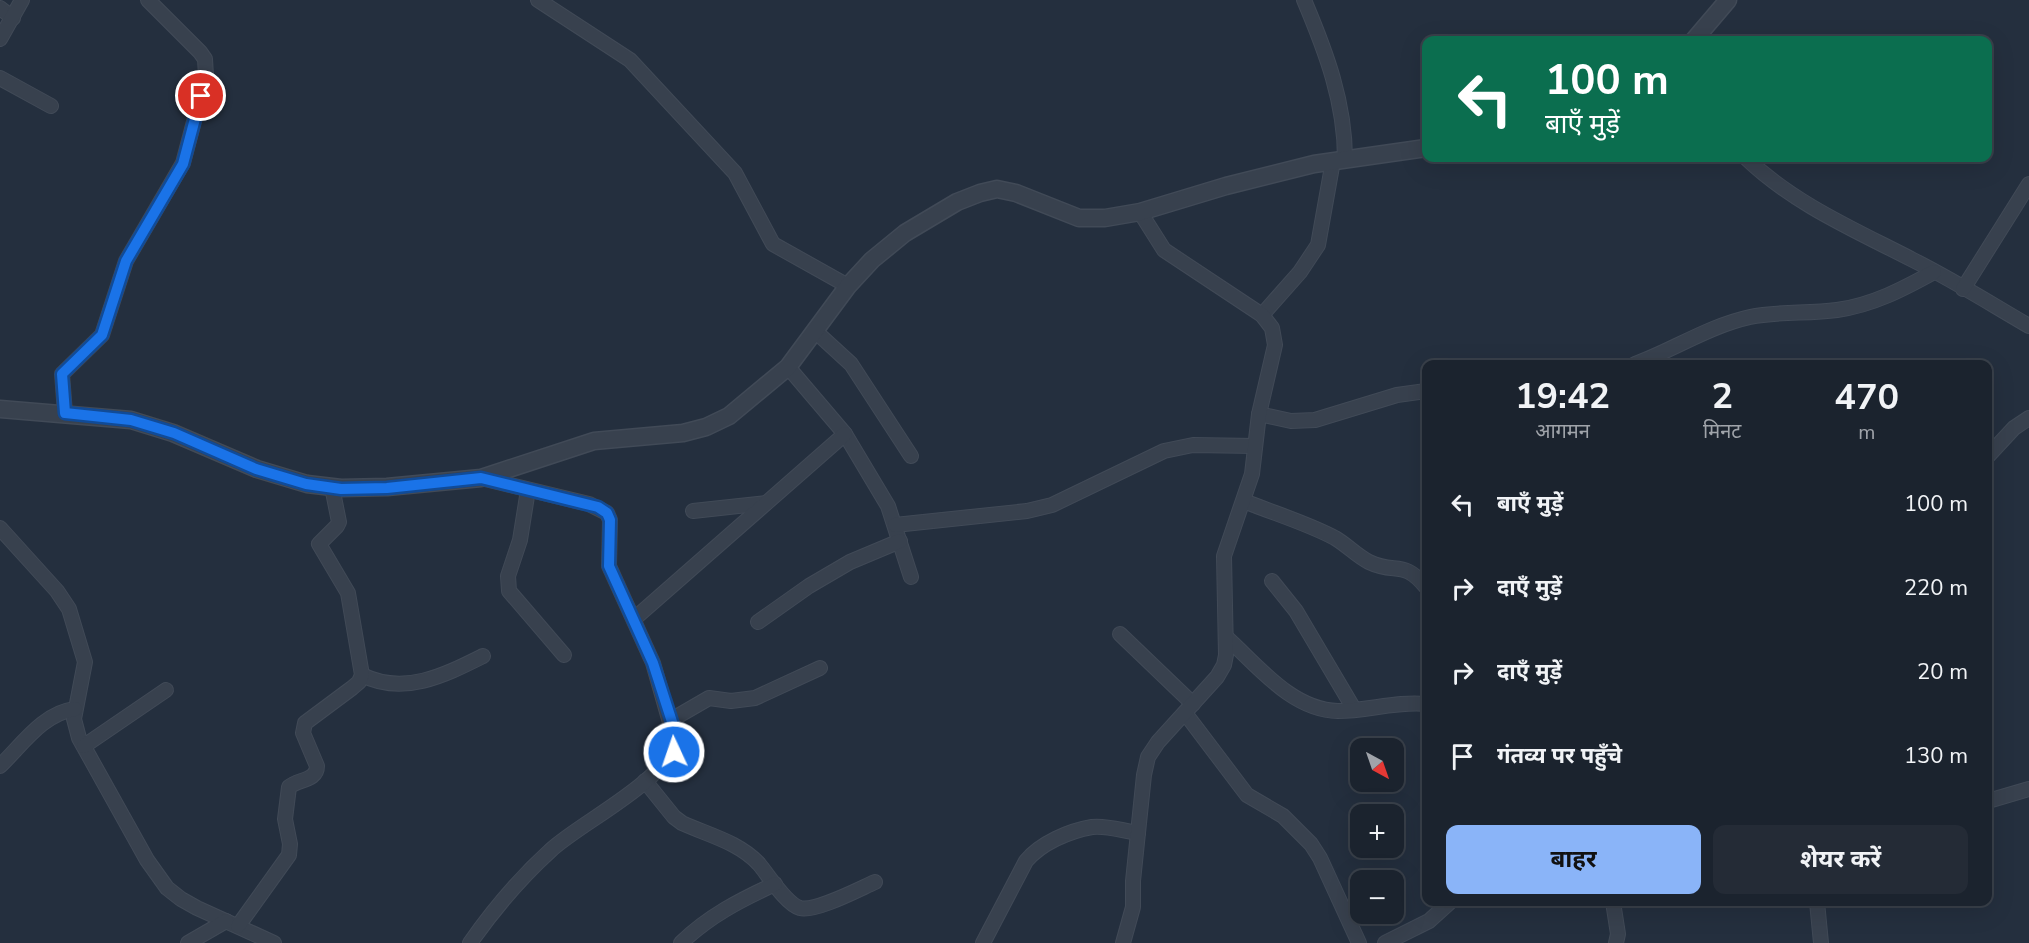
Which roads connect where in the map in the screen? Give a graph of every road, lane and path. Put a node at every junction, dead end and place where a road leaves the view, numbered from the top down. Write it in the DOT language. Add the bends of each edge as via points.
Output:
graph roads {
  1 [pos="22,0"];
  2 [pos="148,0"];
  3 [pos="538,0"];
  4 [pos="1304,0"];
  5 [pos="1728,0"];
  6 [pos="0,8"];
  7 [pos="13,18"];
  8 [pos="1697,36"];
  9 [pos="0,39"];
  10 [pos="0,78"];
  11 [pos="51,106"];
  12 [pos="1422,149"];
  13 [pos="1339,160"];
  14 [pos="1751,162"];
  15 [pos="2029,184"];
  16 [pos="1140,212"];
  17 [pos="1935,272"];
  18 [pos="848,286"];
  19 [pos="1963,289"];
  20 [pos="1262,315"];
  21 [pos="2029,326"];
  22 [pos="815,331"];
  23 [pos="1644,360"];
  24 [pos="788,367"];
  25 [pos="1422,392"];
  26 [pos="0,409"];
  27 [pos="65,413"];
  28 [pos="1259,414"];
  29 [pos="2029,418"];
  30 [pos="845,434"];
  31 [pos="1255,446"];
  32 [pos="1992,452"];
  33 [pos="911,456"];
  34 [pos="481,478"];
  35 [pos="332,487"];
  36 [pos="528,490"];
  37 [pos="1244,501"];
  38 [pos="766,503"];
  39 [pos="693,511"];
  40 [pos="894,525"];
  41 [pos="0,528"];
  42 [pos="900,541"];
  43 [pos="911,577"];
  44 [pos="1272,580"];
  45 [pos="1422,582"];
  46 [pos="634,619"];
  47 [pos="758,622"];
  48 [pos="1120,634"];
  49 [pos="1227,638"];
  50 [pos="564,655"];
  51 [pos="483,656"];
  52 [pos="820,668"];
  53 [pos="362,675"];
  54 [pos="166,690"];
  55 [pos="1422,704"];
  56 [pos="1189,708"];
  57 [pos="75,709"];
  58 [pos="1354,709"];
  59 [pos="671,720"];
  60 [pos="84,746"];
  61 [pos="0,766"];
  62 [pos="645,781"];
  63 [pos="2029,789"];
  64 [pos="1992,800"];
  65 [pos="1138,833"];
  66 [pos="874,882"];
  67 [pos="775,884"];
  68 [pos="1446,906"];
  69 [pos="1614,906"];
  70 [pos="1817,906"];
  71 [pos="232,923"];
  72 [pos="188,943"];
  73 [pos="273,943"];
  74 [pos="470,943"];
  75 [pos="681,943"];
  76 [pos="983,943"];
  77 [pos="1123,943"];
  78 [pos="1359,943"];
  79 [pos="1385,943"];
  80 [pos="1616,943"];
  81 [pos="1821,943"];
  1 -- 7 [label="street"];
  2 -- 27 [label="street" via="201,52 206,76 183,164 126,261 102,335 62,374"];
  3 -- 18 [label="street" via="630,60 735,172 773,244"];
  4 -- 13 [label="street" via="1340,97 1344,122"];
  5 -- 8 [label="street"];
  6 -- 7 [label="street"];
  7 -- 9 [label="street"];
  10 -- 11 [label="street"];
  12 -- 13 [label="street"];
  13 -- 16 [label="street" via="1226,186"];
  13 -- 20 [label="street" via="1318,245"];
  14 -- 17 [label="street" via="1823,214"];
  15 -- 19 [label="street"];
  16 -- 18 [label="street" via="1105,219 1079,218 1016,193 997,189 980,193 905,233"];
  16 -- 20 [label="street" via="1164,249"];
  17 -- 19 [label="street"];
  17 -- 23 [label="street" via="1862,306 1749,317"];
  18 -- 22 [label="street"];
  19 -- 21 [label="street"];
  20 -- 28 [label="street" via="1272,328 1275,345"];
  22 -- 24 [label="street"];
  22 -- 33 [label="street" via="851,364"];
  24 -- 30 [label="street"];
  24 -- 34 [label="street" via="729,416 706,427 683,433 594,441"];
  25 -- 28 [label="street" via="1309,421"];
  26 -- 27 [label="street"];
  27 -- 35 [label="street" via="131,420 174,433 277,476"];
  28 -- 31 [label="street"];
  29 -- 32 [label="street"];
  30 -- 38 [label="street"];
  30 -- 40 [label="street" via="888,506"];
  31 -- 37 [label="street"];
  31 -- 40 [label="street" via="1178,447 1052,505"];
  34 -- 35 [label="street" via="387,488"];
  34 -- 36 [label="street"];
  35 -- 53 [label="street" via="339,522 319,544 348,593"];
  36 -- 46 [label="street" via="589,504 607,513 609,566"];
  36 -- 50 [label="street" via="520,540 508,576 509,591"];
  37 -- 45 [label="street" via="1332,537 1373,564 1404,567"];
  37 -- 49 [label="street" via="1224,556"];
  38 -- 39 [label="street"];
  38 -- 46 [label="street"];
  40 -- 42 [label="street"];
  41 -- 57 [label="street" via="69,609 85,662"];
  42 -- 43 [label="street"];
  42 -- 47 [label="street" via="850,562"];
  44 -- 58 [label="street" via="1296,611"];
  46 -- 59 [label="street"];
  48 -- 56 [label="street"];
  49 -- 56 [label="street" via="1224,665"];
  49 -- 58 [label="street" via="1298,699 1323,709"];
  51 -- 53 [label="street" via="441,677 418,682 382,683"];
  52 -- 59 [label="street" via="756,698 709,698"];
  53 -- 71 [label="street" via="359,682 305,723 303,733 317,772 289,787 285,819 289,855"];
  54 -- 60 [label="street"];
  55 -- 58 [label="street"];
  56 -- 65 [label="street" via="1148,757"];
  56 -- 78 [label="street" via="1247,795 1283,816 1311,844"];
  57 -- 60 [label="street" via="76,728"];
  57 -- 61 [label="street" via="45,721"];
  59 -- 62 [label="street" via="674,752"];
  60 -- 71 [label="street" via="162,881 181,899"];
  62 -- 67 [label="street" via="674,817 742,849"];
  62 -- 74 [label="street" via="552,849 496,905"];
  63 -- 64 [label="street"];
  65 -- 76 [label="street" via="1093,827 1034,852"];
  65 -- 77 [label="street" via="1133,907"];
  66 -- 67 [label="street" via="812,908 800,908"];
  67 -- 75 [label="street" via="712,916"];
  68 -- 79 [label="street" via="1429,921"];
  69 -- 80 [label="street"];
  70 -- 81 [label="street"];
  71 -- 72 [label="street"];
  71 -- 73 [label="street"];
}
